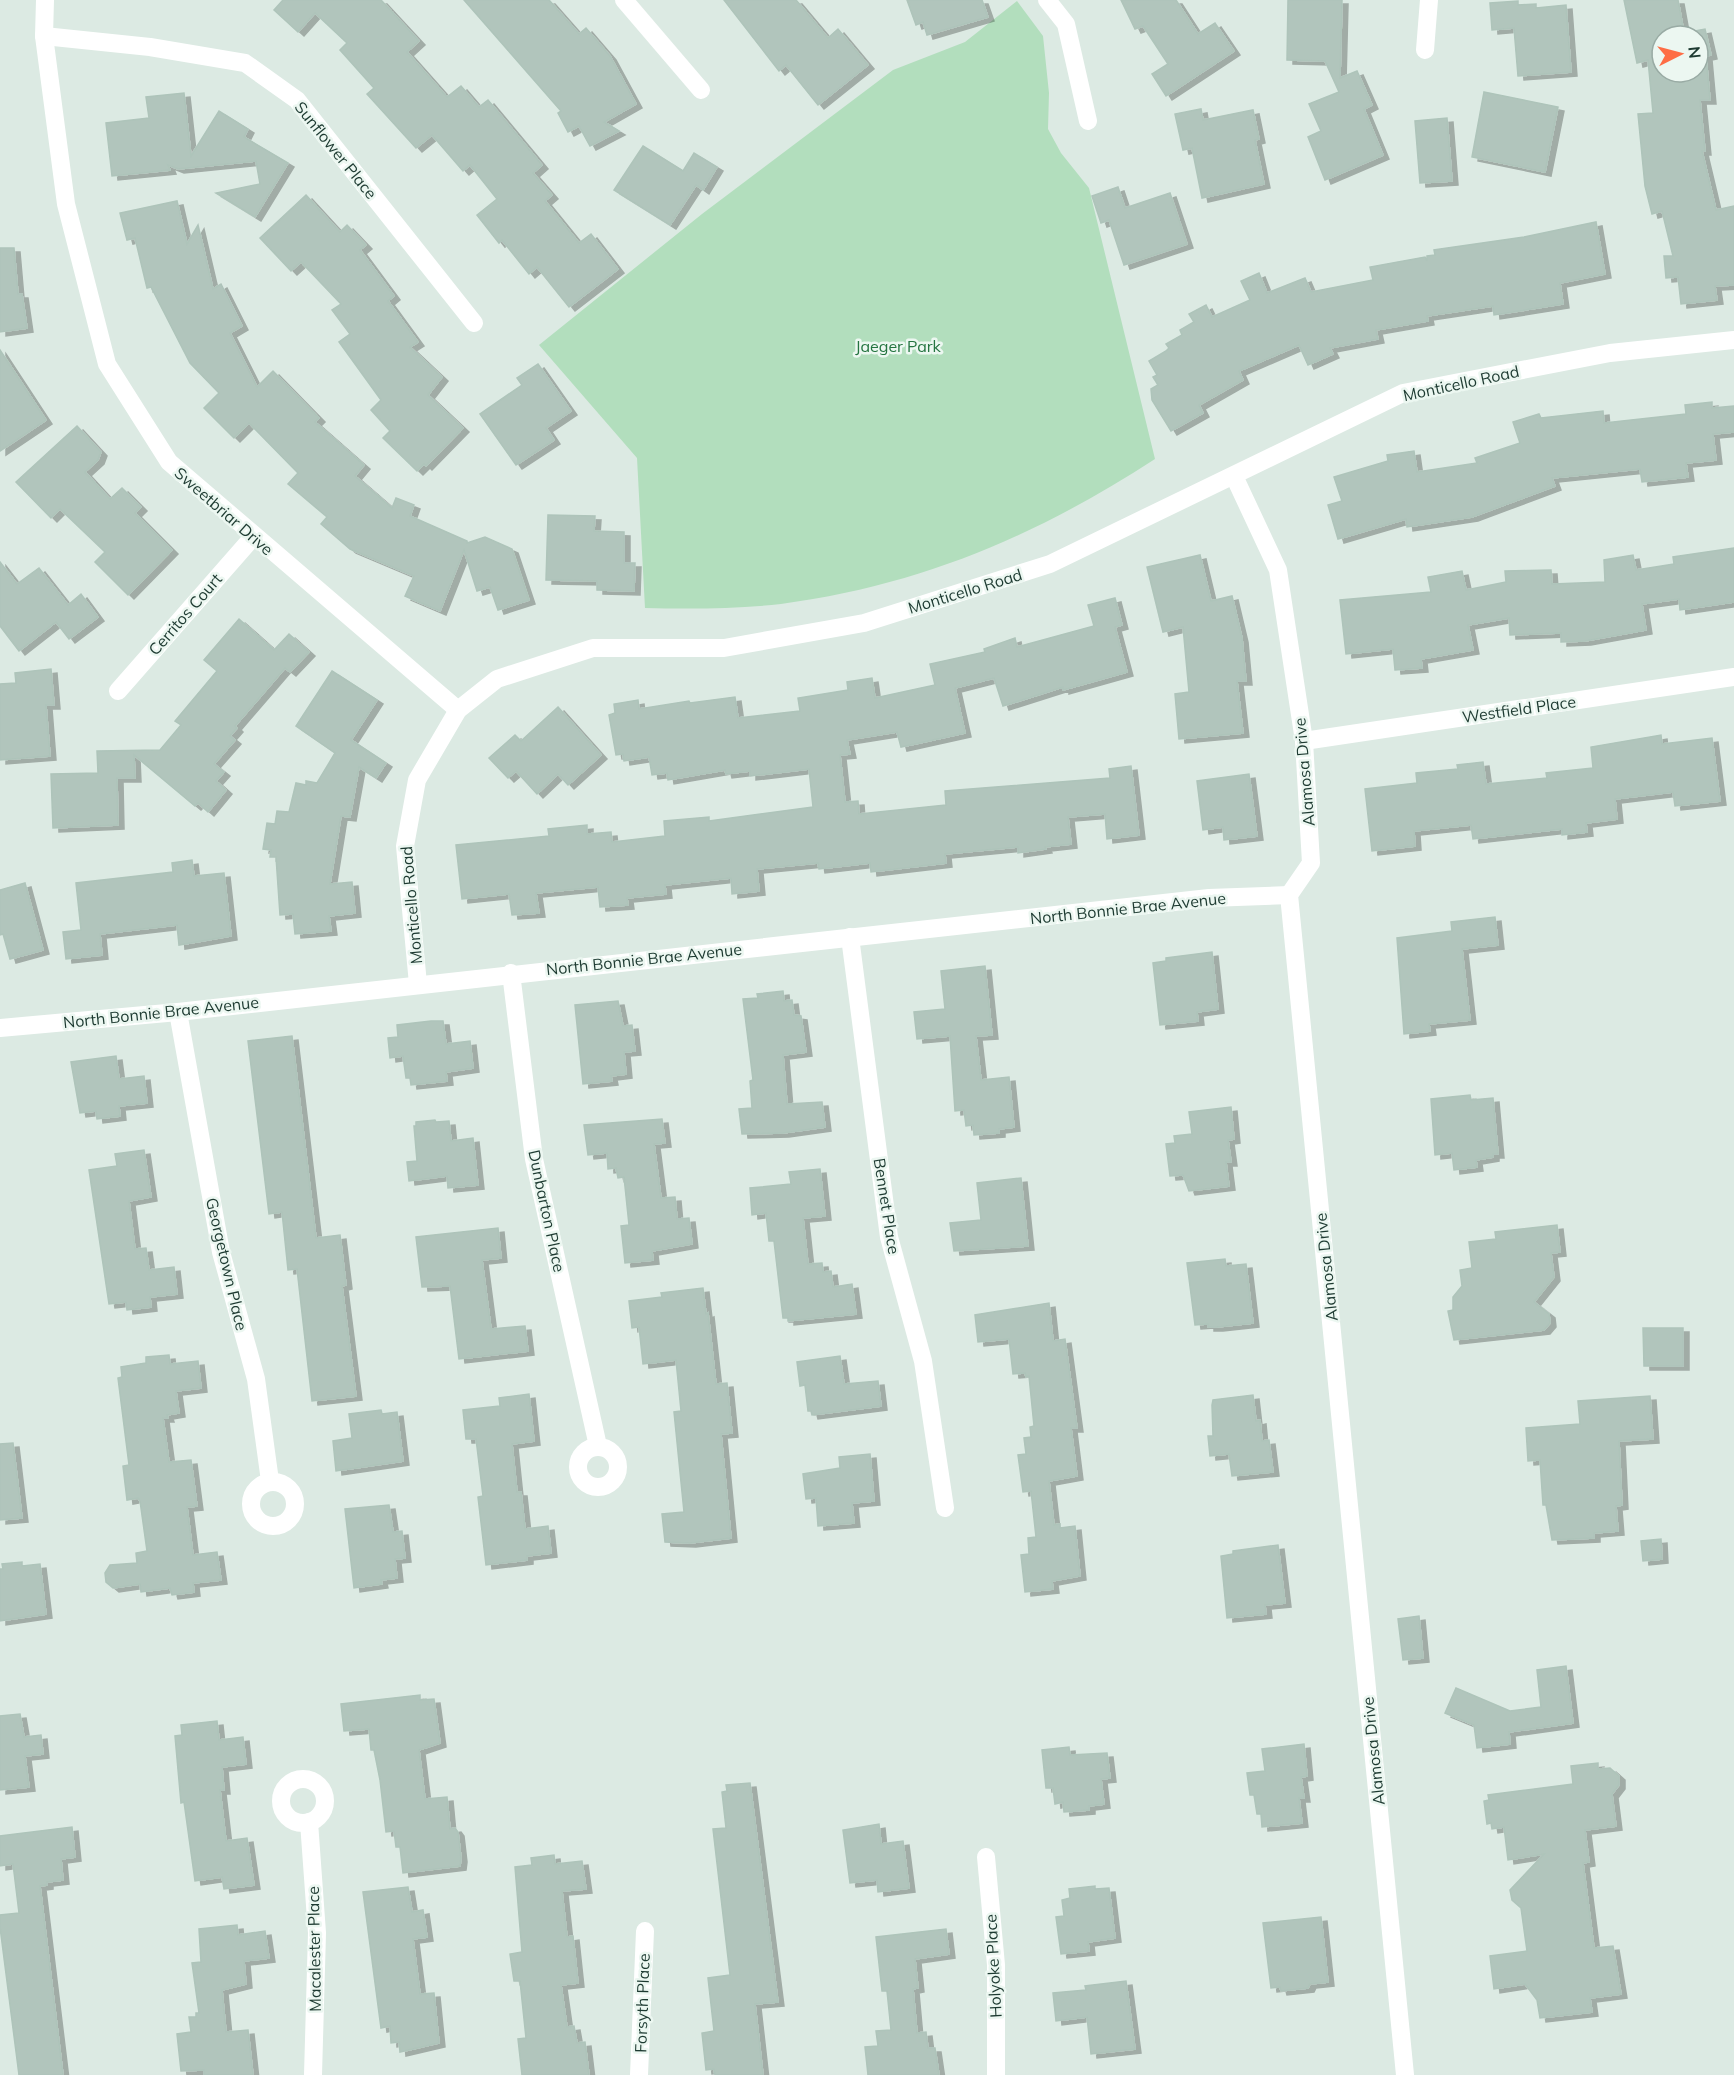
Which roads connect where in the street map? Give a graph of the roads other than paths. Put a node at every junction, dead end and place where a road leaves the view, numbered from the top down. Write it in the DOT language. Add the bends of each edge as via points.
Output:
graph roads {
  1 [pos="45,0"];
  2 [pos="624,0"];
  3 [pos="1047,0"];
  4 [pos="1429,0"];
  5 [pos="44,36"];
  6 [pos="1425,50"];
  7 [pos="701,90"];
  8 [pos="1088,121"];
  9 [pos="474,323"];
  10 [pos="1734,340"];
  11 [pos="1234,476"];
  12 [pos="253,537"];
  13 [pos="1734,677"];
  14 [pos="117,691"];
  15 [pos="458,710"];
  16 [pos="1304,741"];
  17 [pos="1289,895"];
  18 [pos="850,937"];
  19 [pos="511,973"];
  20 [pos="418,984"];
  21 [pos="178,1012"];
  22 [pos="0,1028"];
  23 [pos="598,1446"];
  24 [pos="270,1481"];
  25 [pos="945,1508"];
  26 [pos="309,1822"];
  27 [pos="986,1857"];
  28 [pos="645,1931"];
  29 [pos="313,2075"];
  30 [pos="639,2075"];
  31 [pos="996,2075"];
  32 [pos="1405,2075"];
  1 -- 5 [label="street, Sweetbriar Drive"];
  2 -- 7 [label="street"];
  3 -- 8 [label="street" via="1066,24"];
  4 -- 6 [label="street"];
  5 -- 9 [label="street, Sunflower Place" via="150,47 245,63 297,100"];
  5 -- 12 [label="street, Sweetbriar Drive" via="66,204 108,364 169,462"];
  10 -- 11 [label="street, Monticello Road" via="1610,353 1403,393"];
  11 -- 15 [label="street, Monticello Road" via="1050,564 864,623 724,648 593,648 497,679"];
  11 -- 16 [label="street, Alamosa Drive" via="1278,570"];
  12 -- 14 [label="street, Cerritos Court"];
  12 -- 15 [label="street, Sweetbriar Drive"];
  13 -- 16 [label="street, Westfield Place"];
  15 -- 20 [label="street, Monticello Road" via="417,780 405,846"];
  16 -- 17 [label="street, Alamosa Drive" via="1311,863"];
  17 -- 18 [label="street, North Bonnie Brae Avenue" via="1209,898"];
  17 -- 32 [label="street, Alamosa Drive"];
  18 -- 19 [label="street, North Bonnie Brae Avenue"];
  18 -- 25 [label="street, Bennet Place" via="889,1237 923,1361"];
  19 -- 20 [label="street, North Bonnie Brae Avenue"];
  19 -- 23 [label="street, Dunbarton Place" via="534,1159"];
  20 -- 21 [label="street, North Bonnie Brae Avenue"];
  21 -- 22 [label="street, North Bonnie Brae Avenue"];
  21 -- 24 [label="street, Georgetown Place" via="221,1252 256,1379"];
  26 -- 29 [label="street, Macalester Place" via="317,1933"];
  27 -- 31 [label="street, Holyoke Place" via="996,1965"];
  28 -- 30 [label="street, Forsyth Place"];
}
